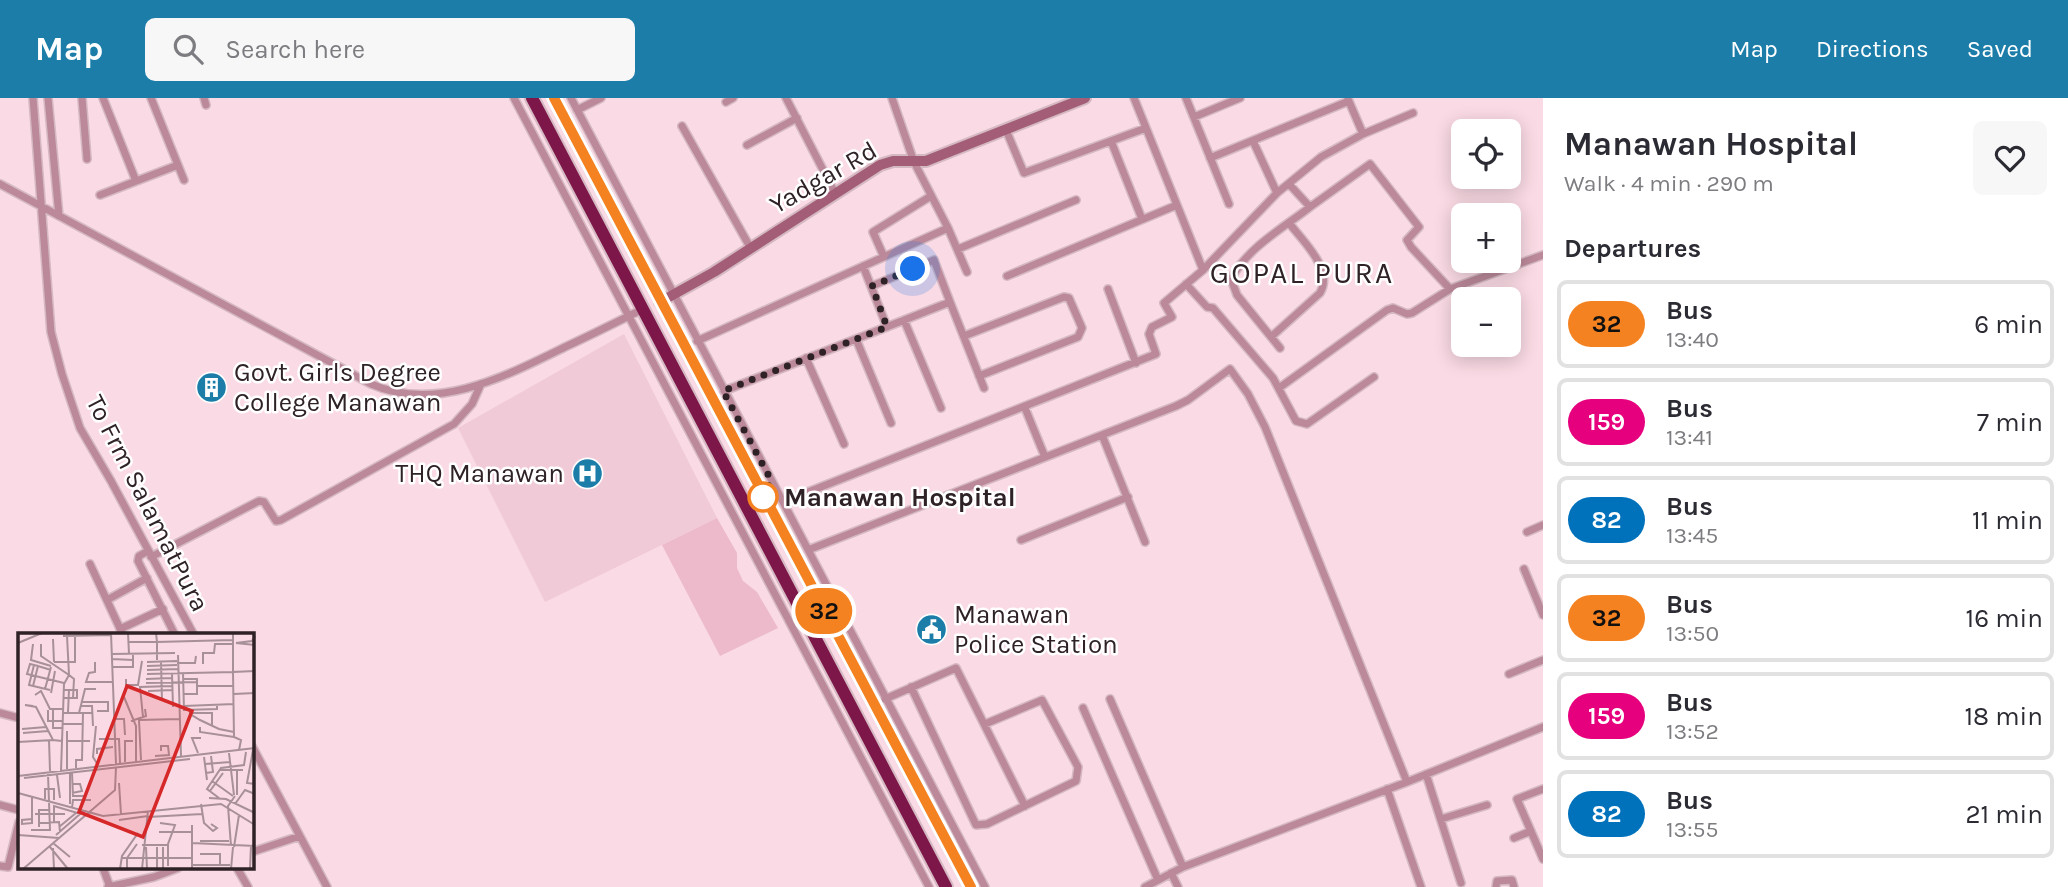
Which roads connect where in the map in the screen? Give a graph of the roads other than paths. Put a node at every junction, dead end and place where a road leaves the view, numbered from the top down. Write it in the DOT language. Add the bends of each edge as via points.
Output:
graph roads {
  1 [pos="33,98"];
  2 [pos="48,98"];
  3 [pos="82,98"];
  4 [pos="103,98"];
  5 [pos="151,98"];
  6 [pos="514,98"];
  7 [pos="531,98"];
  8 [pos="554,98"];
  9 [pos="571,98"];
  10 [pos="601,98"];
  11 [pos="786,98"];
  12 [pos="892,98"];
  13 [pos="1085,98"];
  14 [pos="1134,98"];
  15 [pos="1186,98"];
  16 [pos="1240,98"];
  17 [pos="1348,99"];
  18 [pos="1062,102"];
  19 [pos="577,110"];
  20 [pos="1413,113"];
  21 [pos="1194,117"];
  22 [pos="797,118"];
  23 [pos="682,126"];
  24 [pos="1146,128"];
  25 [pos="1006,130"];
  26 [pos="1363,134"];
  27 [pos="1111,141"];
  28 [pos="1253,141"];
  29 [pos="747,145"];
  30 [pos="1210,158"];
  31 [pos="87,159"];
  32 [pos="914,162"];
  33 [pos="178,165"];
  34 [pos="184,180"];
  35 [pos="136,181"];
  36 [pos="0,184"];
  37 [pos="1289,184"];
  38 [pos="835,192"];
  39 [pos="1277,193"];
  40 [pos="100,195"];
  41 [pos="932,196"];
  42 [pos="1076,200"];
  43 [pos="1229,204"];
  44 [pos="1177,205"];
  45 [pos="43,207"];
  46 [pos="1310,207"];
  47 [pos="59,216"];
  48 [pos="1142,219"];
  49 [pos="1289,223"];
  50 [pos="948,228"];
  51 [pos="750,247"];
  52 [pos="958,249"];
  53 [pos="1543,255"];
  54 [pos="884,257"];
  55 [pos="863,266"];
  56 [pos="1203,270"];
  57 [pos="967,272"];
  58 [pos="1007,276"];
  59 [pos="1186,284"];
  60 [pos="872,286"];
  61 [pos="1108,289"];
  62 [pos="1450,289"];
  63 [pos="674,296"];
  64 [pos="660,302"];
  65 [pos="950,302"];
  66 [pos="643,309"];
  67 [pos="630,316"];
  68 [pos="904,320"];
  69 [pos="887,327"];
  70 [pos="964,336"];
  71 [pos="1271,337"];
  72 [pos="856,339"];
  73 [pos="697,341"];
  74 [pos="1280,348"];
  75 [pos="806,358"];
  76 [pos="1136,363"];
  77 [pos="979,376"];
  78 [pos="1374,377"];
  79 [pos="481,384"];
  80 [pos="984,388"];
  81 [pos="1279,388"];
  82 [pos="685,391"];
  83 [pos="723,391"];
  84 [pos="673,398"];
  85 [pos="940,408"];
  86 [pos="1025,408"];
  87 [pos="891,423"];
  88 [pos="1102,435"];
  89 [pos="844,444"];
  90 [pos="1045,457"];
  91 [pos="1128,497"];
  92 [pos="783,502"];
  93 [pos="1543,525"];
  94 [pos="1527,532"];
  95 [pos="1021,540"];
  96 [pos="1144,542"];
  97 [pos="792,550"];
  98 [pos="808,550"];
  99 [pos="149,554"];
  100 [pos="774,560"];
  101 [pos="90,564"];
  102 [pos="1524,569"];
  103 [pos="147,578"];
  104 [pos="107,600"];
  105 [pos="163,609"];
  106 [pos="1543,615"];
  107 [pos="122,632"];
  108 [pos="174,633"];
  109 [pos="193,633"];
  110 [pos="1543,660"];
  111 [pos="1509,674"];
  112 [pos="911,687"];
  113 [pos="842,690"];
  114 [pos="829,697"];
  115 [pos="885,699"];
  116 [pos="1110,699"];
  117 [pos="1083,708"];
  118 [pos="0,713"];
  119 [pos="18,718"];
  120 [pos="985,724"];
  121 [pos="1543,727"];
  122 [pos="254,750"];
  123 [pos="1426,774"];
  124 [pos="1407,782"];
  125 [pos="1387,789"];
  126 [pos="1543,789"];
  127 [pos="0,805"];
  128 [pos="1026,806"];
  129 [pos="1487,806"];
  130 [pos="18,810"];
  131 [pos="1441,820"];
  132 [pos="1531,831"];
  133 [pos="300,836"];
  134 [pos="1514,838"];
  135 [pos="17,841"];
  136 [pos="254,851"];
  137 [pos="1543,859"];
  138 [pos="0,866"];
  139 [pos="1183,867"];
  140 [pos="104,870"];
  141 [pos="238,870"];
  142 [pos="152,871"];
  143 [pos="1171,873"];
  144 [pos="1158,880"];
  145 [pos="1461,883"];
  146 [pos="109,887"];
  147 [pos="248,887"];
  148 [pos="327,887"];
  149 [pos="929,887"];
  150 [pos="946,887"];
  151 [pos="971,887"];
  152 [pos="985,887"];
  153 [pos="1145,887"];
  154 [pos="1178,887"];
  155 [pos="1420,887"];
  156 [pos="1496,887"];
  157 [pos="1514,887"];
  1 -- 45 [label="street, To Frm SalamatPura"];
  2 -- 47 [label="street"];
  3 -- 31 [label="street"];
  4 -- 35 [label="street"];
  5 -- 33 [label="street"];
  6 -- 67 [label="street"];
  7 -- 66 [label="highway"];
  8 -- 64 [label="highway"];
  9 -- 19 [label="street"];
  10 -- 19 [label="street"];
  11 -- 22 [label="street"];
  12 -- 32 [label="street"];
  13 -- 18 [label="street, Yadgar Rd"];
  14 -- 24 [label="street"];
  15 -- 21 [label="street"];
  16 -- 21 [label="street"];
  17 -- 26 [label="street"];
  17 -- 28 [label="street"];
  18 -- 25 [label="street, Yadgar Rd"];
  19 -- 63 [label="street"];
  20 -- 26 [label="street"];
  21 -- 30 [label="street"];
  22 -- 29 [label="street"];
  22 -- 38 [label="street"];
  23 -- 51 [label="street"];
  24 -- 27 [label="street"];
  24 -- 44 [label="street"];
  25 -- 27 [label="street" via="1024,173"];
  25 -- 32 [label="street, Yadgar Rd"];
  26 -- 37 [label="street" via="1332,150"];
  27 -- 48 [label="street"];
  28 -- 30 [label="street"];
  28 -- 39 [label="street"];
  30 -- 43 [label="street"];
  32 -- 38 [label="street, Yadgar Rd" via="880,165"];
  32 -- 41 [label="street"];
  33 -- 34 [label="street"];
  33 -- 35 [label="street"];
  35 -- 40 [label="street"];
  36 -- 45 [label="street"];
  37 -- 39 [label="street"];
  37 -- 46 [label="street"];
  38 -- 51 [label="street, Yadgar Rd"];
  39 -- 56 [label="street"];
  41 -- 50 [label="street"];
  41 -- 54 [label="street" via="873,232"];
  42 -- 52 [label="street"];
  44 -- 48 [label="street"];
  44 -- 56 [label="street"];
  45 -- 47 [label="street"];
  45 -- 99 [label="street, To Frm SalamatPura" via="51,332 62,374 80,428"];
  46 -- 49 [label="street"];
  46 -- 62 [label="street" via="1370,164 1419,227 1407,240 1411,247"];
  47 -- 79 [label="street" via="384,390 447,393"];
  48 -- 58 [label="street"];
  49 -- 71 [label="street" via="1315,257 1324,287"];
  49 -- 71 [label="street" via="1252,250 1231,279 1237,295"];
  50 -- 52 [label="street"];
  50 -- 54 [label="street"];
  51 -- 63 [label="street, Yadgar Rd"];
  52 -- 57 [label="street"];
  53 -- 62 [label="street"];
  54 -- 55 [label="street"];
  55 -- 60 [label="street"];
  55 -- 73 [label="street"];
  56 -- 59 [label="street"];
  59 -- 76 [label="street" via="1164,303 1170,320 1152,327 1149,334 1157,354"];
  59 -- 81 [label="street" via="1213,308"];
  60 -- 65 [label="street" via="934,260"];
  60 -- 69 [label="street"];
  61 -- 76 [label="street"];
  62 -- 81 [label="street" via="1412,313 1387,310"];
  63 -- 64 [label="street, Yadgar Rd"];
  63 -- 73 [label="street"];
  64 -- 97 [label="highway"];
  65 -- 68 [label="street"];
  65 -- 70 [label="street"];
  66 -- 67 [label="street"];
  66 -- 82 [label="highway"];
  67 -- 79 [label="street"];
  67 -- 84 [label="street"];
  68 -- 69 [label="street"];
  68 -- 85 [label="street"];
  69 -- 72 [label="street"];
  70 -- 77 [label="street"];
  70 -- 77 [label="street" via="1064,297 1069,298 1082,328 1078,337"];
  71 -- 74 [label="street"];
  72 -- 75 [label="street"];
  72 -- 87 [label="street"];
  73 -- 83 [label="street"];
  75 -- 83 [label="street"];
  75 -- 89 [label="street"];
  76 -- 86 [label="street"];
  77 -- 80 [label="street"];
  78 -- 81 [label="street" via="1307,424 1296,421"];
  79 -- 99 [label="street" via="472,404 454,424 281,520 276,521 259,501"];
  82 -- 84 [label="street"];
  82 -- 100 [label="highway"];
  83 -- 92 [label="street"];
  84 -- 114 [label="street"];
  86 -- 90 [label="street"];
  86 -- 92 [label="street"];
  88 -- 90 [label="street"];
  88 -- 91 [label="street"];
  88 -- 124 [label="street" via="1188,400 1230,369 1265,427"];
  90 -- 98 [label="street"];
  91 -- 95 [label="street"];
  91 -- 96 [label="street"];
  92 -- 98 [label="street"];
  93 -- 94 [label="street"];
  97 -- 100 [label="highway"];
  97 -- 151 [label="highway"];
  98 -- 115 [label="street"];
  99 -- 103 [label="street" via="138,558"];
  99 -- 109 [label="street, To Frm SalamatPura"];
  100 -- 113 [label="highway"];
  101 -- 104 [label="street"];
  102 -- 106 [label="street"];
  103 -- 104 [label="street"];
  103 -- 105 [label="street"];
  104 -- 107 [label="street"];
  105 -- 107 [label="street"];
  105 -- 108 [label="street"];
  110 -- 111 [label="street"];
  112 -- 115 [label="street"];
  112 -- 120 [label="street" via="956,668"];
  112 -- 128 [label="street" via="976,825"];
  113 -- 114 [label="street"];
  113 -- 150 [label="highway"];
  114 -- 149 [label="street"];
  115 -- 152 [label="street"];
  116 -- 139 [label="street"];
  117 -- 144 [label="street"];
  118 -- 119 [label="street"];
  120 -- 128 [label="street"];
  120 -- 128 [label="street" via="1042,699 1078,767 1073,783"];
  121 -- 123 [label="street"];
  122 -- 133 [label="street"];
  123 -- 124 [label="street"];
  123 -- 131 [label="street"];
  124 -- 125 [label="street"];
  125 -- 139 [label="street"];
  125 -- 155 [label="street"];
  126 -- 132 [label="street" via="1517,799"];
  127 -- 130 [label="street"];
  129 -- 131 [label="street"];
  131 -- 145 [label="street"];
  132 -- 134 [label="street"];
  132 -- 137 [label="street"];
  133 -- 136 [label="street"];
  133 -- 148 [label="street"];
  135 -- 138 [label="street" via="8,867"];
  139 -- 143 [label="street"];
  140 -- 146 [label="street"];
  141 -- 147 [label="street"];
  142 -- 146 [label="street"];
  143 -- 144 [label="street"];
  143 -- 154 [label="street"];
  144 -- 153 [label="street"];
  156 -- 157 [label="street" via="1497,881 1512,880"];
}
